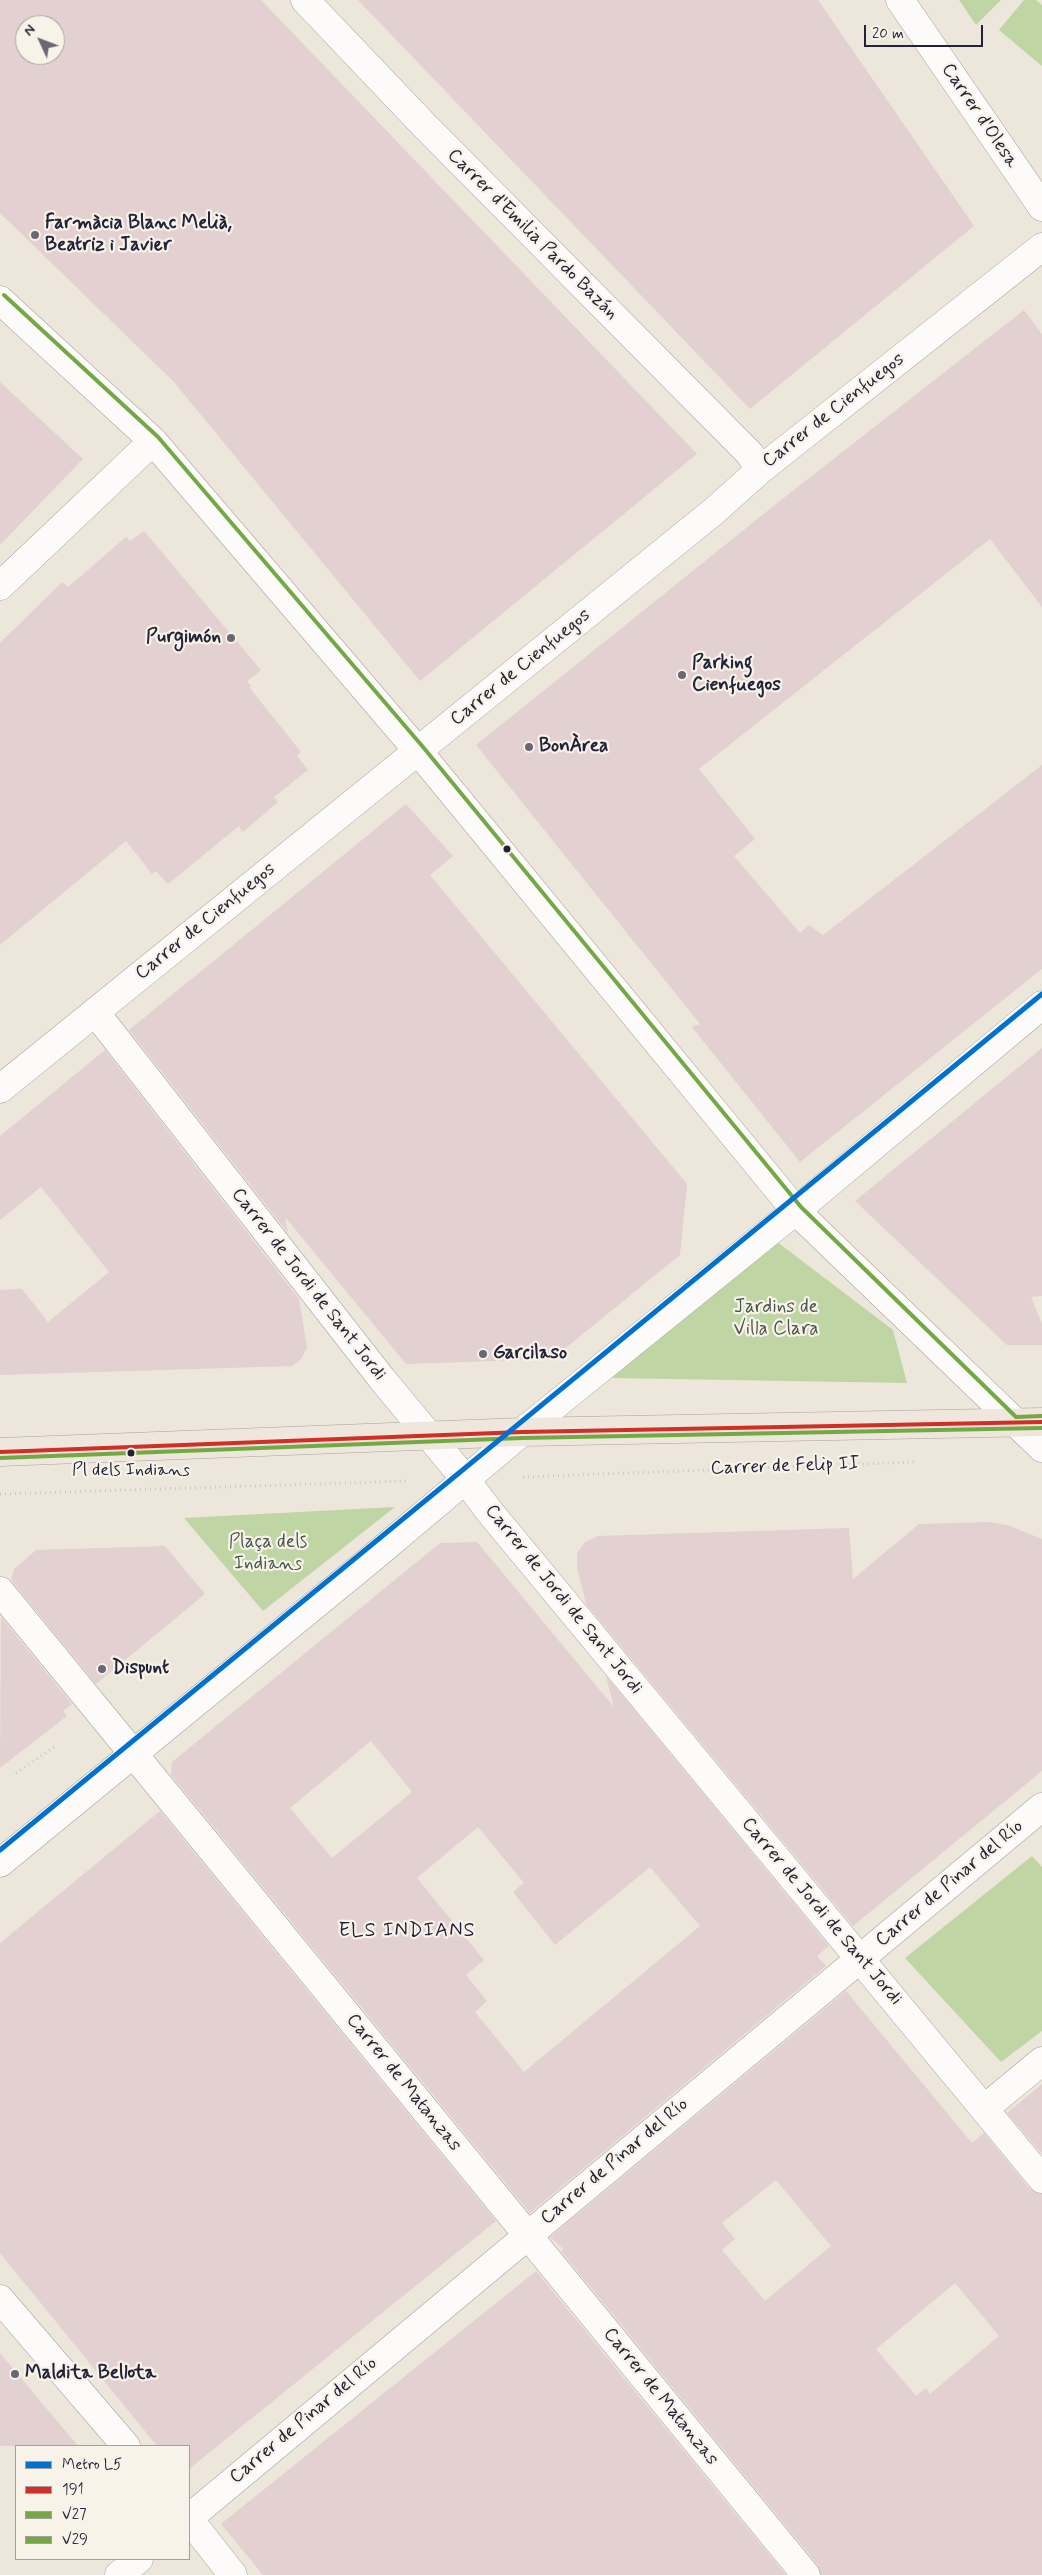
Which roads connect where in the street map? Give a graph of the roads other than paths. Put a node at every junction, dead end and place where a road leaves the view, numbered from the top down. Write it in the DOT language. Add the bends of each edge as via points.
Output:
graph roads {
  1 [pos="305,0"];
  2 [pos="900,0"];
  3 [pos="1042,207"];
  4 [pos="1042,247"];
  5 [pos="0,300"];
  6 [pos="153,441"];
  7 [pos="760,470"];
  8 [pos="0,586"];
  9 [pos="418,751"];
  10 [pos="1042,1005"];
  11 [pos="95,1012"];
  12 [pos="0,1089"];
  13 [pos="796,1211"];
  14 [pos="1014,1422"];
  15 [pos="1042,1422"];
  16 [pos="522,1432"];
  17 [pos="428,1436"];
  18 [pos="1042,1448"];
  19 [pos="0,1452"];
  20 [pos="466,1479"];
  21 [pos="0,1591"];
  22 [pos="133,1753"];
  23 [pos="1042,1807"];
  24 [pos="0,1862"];
  25 [pos="860,1959"];
  26 [pos="1042,2061"];
  27 [pos="984,2109"];
  28 [pos="1042,2179"];
  29 [pos="528,2236"];
  30 [pos="0,2299"];
  31 [pos="125,2445"];
  32 [pos="190,2517"];
  33 [pos="190,2519"];
  34 [pos="138,2560"];
  35 [pos="119,2575"];
  36 [pos="233,2575"];
  37 [pos="806,2575"];
  1 -- 7 [label="street, Carrer d'Emilia Pardo Bazán" via="423,124 750,454"];
  2 -- 3 [label="street, Carrer d'Olesa"];
  4 -- 7 [label="street, Carrer de Cienfuegos"];
  5 -- 6 [label="street"];
  6 -- 8 [label="street"];
  6 -- 9 [label="street"];
  7 -- 9 [label="street, Carrer de Cienfuegos" via="713,512"];
  9 -- 11 [label="street, Carrer de Cienfuegos"];
  9 -- 13 [label="street"];
  10 -- 13 [label="street"];
  11 -- 12 [label="street, Carrer de Cienfuegos"];
  11 -- 17 [label="street, Carrer de Jordi de Sant Jordi"];
  13 -- 14 [label="street"];
  13 -- 16 [label="street"];
  14 -- 15 [label="main road, Carrer de Felip II"];
  14 -- 16 [label="main road, Carrer de Felip II"];
  14 -- 18 [label="street"];
  16 -- 17 [label="main road, Carrer de Felip II"];
  16 -- 20 [label="street"];
  17 -- 19 [label="main road, Carrer de Felip II"];
  17 -- 20 [label="street, Carrer de Jordi de Sant Jordi"];
  20 -- 22 [label="street"];
  20 -- 25 [label="street, Carrer de Jordi de Sant Jordi"];
  21 -- 22 [label="street, Carrer de Matanzas"];
  22 -- 24 [label="street"];
  22 -- 29 [label="street, Carrer de Matanzas"];
  23 -- 25 [label="street, Carrer de Pinar del Río"];
  25 -- 27 [label="street, Carrer de Jordi de Sant Jordi"];
  25 -- 29 [label="street, Carrer de Pinar del Río"];
  26 -- 27 [label="street"];
  27 -- 28 [label="street, Carrer de Jordi de Sant Jordi"];
  29 -- 32 [label="street, Carrer de Pinar del Río"];
  29 -- 37 [label="street, Carrer de Matanzas"];
  30 -- 31 [label="street"];
  33 -- 36 [label="street"];
  34 -- 35 [label="street"];
}
